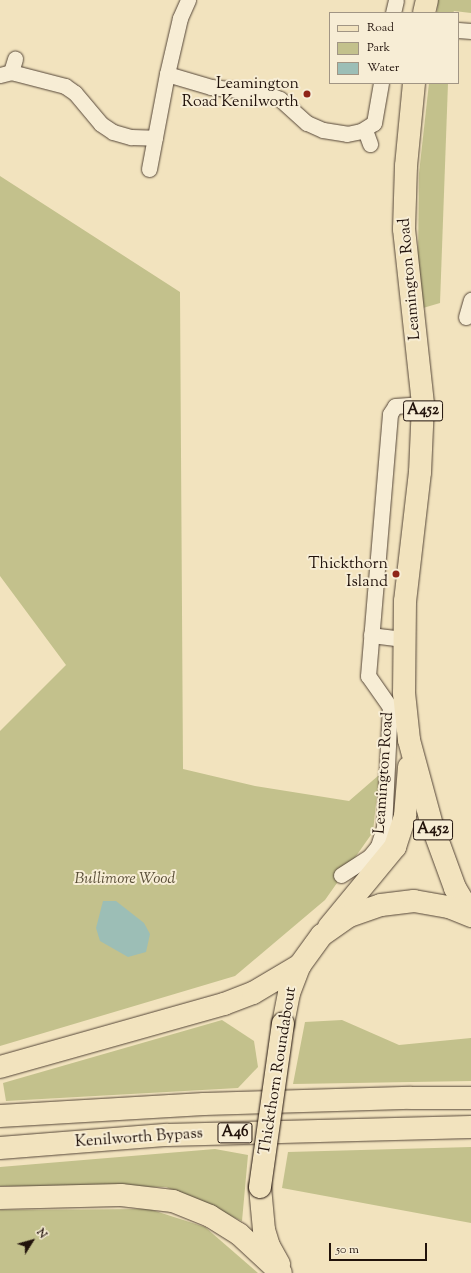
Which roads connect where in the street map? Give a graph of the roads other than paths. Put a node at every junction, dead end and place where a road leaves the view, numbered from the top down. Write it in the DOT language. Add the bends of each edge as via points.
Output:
graph roads {
  1 [pos="188,0"];
  2 [pos="396,0"];
  3 [pos="393,12"];
  4 [pos="459,30"];
  5 [pos="471,31"];
  6 [pos="9,69"];
  7 [pos="167,74"];
  8 [pos="380,84"];
  9 [pos="414,84"];
  10 [pos="365,130"];
  11 [pos="155,138"];
  12 [pos="370,144"];
  13 [pos="149,169"];
  14 [pos="470,295"];
  15 [pos="466,317"];
  16 [pos="423,404"];
  17 [pos="371,635"];
  18 [pos="404,639"];
  19 [pos="410,740"];
  20 [pos="341,875"];
  21 [pos="471,916"];
  22 [pos="322,935"];
  23 [pos="300,966"];
  24 [pos="0,1067"];
  25 [pos="471,1098"];
  26 [pos="0,1116"];
  27 [pos="471,1127"];
  28 [pos="0,1148"];
  29 [pos="0,1198"];
  30 [pos="281,1273"];
  31 [pos="285,1273"];
  1 -- 7 [label="street" via="180,18"];
  2 -- 3 [label="street"];
  4 -- 5 [label="street"];
  6 -- 11 [label="street" via="65,86 75,93 101,124 113,132 131,137"];
  7 -- 10 [label="street" via="210,87 254,90 271,94 302,120 323,130 347,134"];
  7 -- 11 [label="street"];
  8 -- 10 [label="street" via="378,115"];
  9 -- 16 [label="main road, Leamington Road / A452" via="406,166 404,229"];
  10 -- 12 [label="street"];
  11 -- 13 [label="street"];
  14 -- 15 [label="street"];
  16 -- 17 [label="street, Leamington Road" via="398,405 390,414"];
  16 -- 18 [label="main road, Leamington Road / A452" via="420,472 405,602"];
  17 -- 18 [label="street"];
  17 -- 20 [label="street, Leamington Road" via="369,679 388,700 390,707 384,828 378,846 370,856"];
  18 -- 19 [label="main road, Leamington Road / A452" via="403,674"];
  19 -- 21 [label="main road, Leamington Road / A452" via="423,796 443,858 455,888"];
  19 -- 22 [label="main road, Leamington Road / A452" via="407,805 395,847"];
  21 -- 22 [label="main road, Thickthorn Roundabout" via="437,904 403,901 370,908 350,916"];
  22 -- 23 [label="main road, Thickthorn Roundabout"];
  23 -- 24 [label="main road" via="253,993 224,1004"];
  23 -- 31 [label="main road, Thickthorn Roundabout, bridge" via="289,993 283,1024 260,1187 264,1230 269,1246"];
  25 -- 26 [label="main road, Kenilworth Bypass / A46" via="212,1104"];
  27 -- 28 [label="main road, Kenilworth Bypass / A46" via="166,1135"];
  29 -- 30 [label="main road" via="121,1195 173,1201 210,1216 239,1234"];
}
